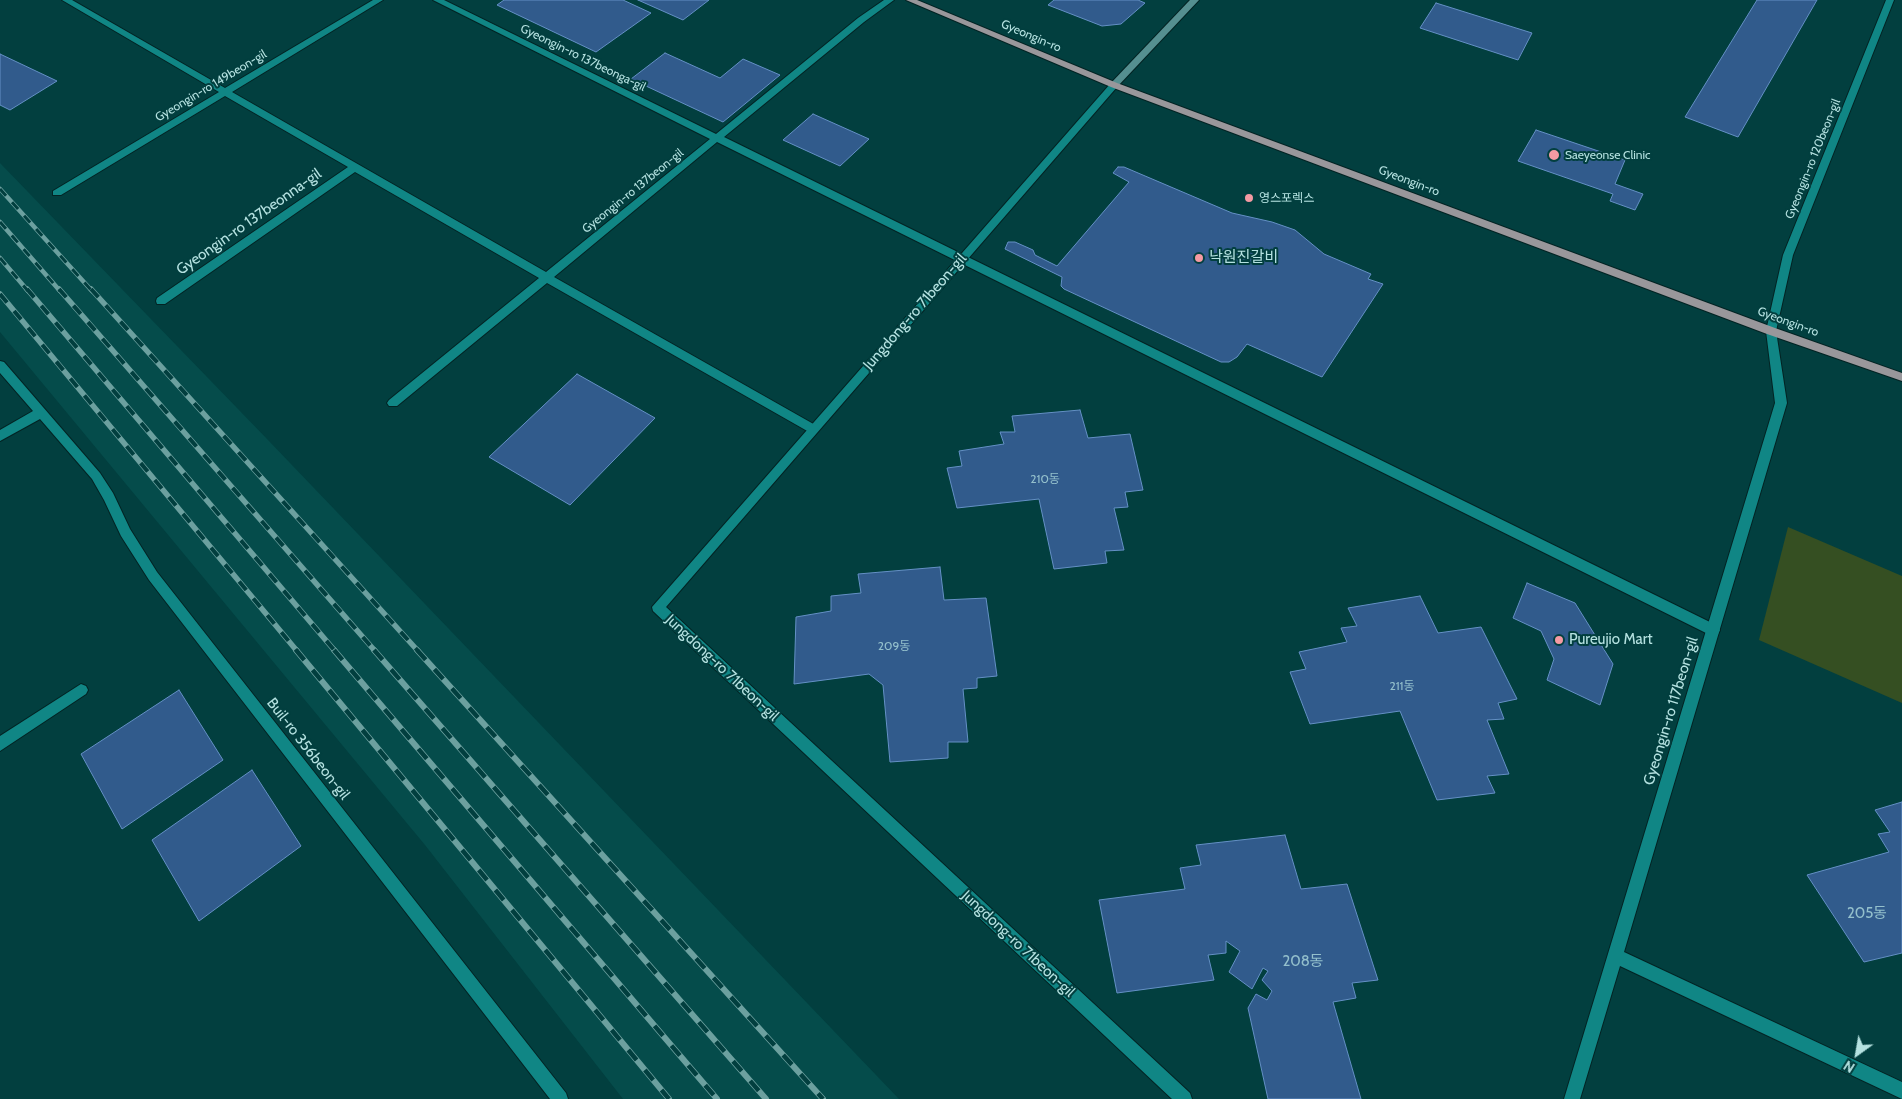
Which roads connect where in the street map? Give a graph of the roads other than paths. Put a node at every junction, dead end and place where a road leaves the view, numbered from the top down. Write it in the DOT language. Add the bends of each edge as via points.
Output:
graph roads {
  1 [pos="66,0"];
  2 [pos="379,0"];
  3 [pos="438,0"];
  4 [pos="890,0"];
  5 [pos="910,0"];
  6 [pos="1196,0"];
  7 [pos="1890,0"];
  8 [pos="1114,85"];
  9 [pos="225,92"];
  10 [pos="718,138"];
  11 [pos="355,167"];
  12 [pos="57,193"];
  13 [pos="962,259"];
  14 [pos="547,278"];
  15 [pos="161,301"];
  16 [pos="1771,331"];
  17 [pos="0,365"];
  18 [pos="1902,377"];
  19 [pos="393,403"];
  20 [pos="40,413"];
  21 [pos="813,429"];
  22 [pos="0,436"];
  23 [pos="1713,630"];
  24 [pos="81,690"];
  25 [pos="0,744"];
  26 [pos="1615,956"];
  27 [pos="1902,1091"];
  28 [pos="560,1099"];
  29 [pos="1184,1099"];
  30 [pos="1572,1099"];
  1 -- 9 [label="street, Gyeongin-ro 137beonna-gil"];
  2 -- 9 [label="street, Gyeongin-ro 149beon-gil"];
  3 -- 10 [label="street, Gyeongin-ro 137beonga-gil"];
  4 -- 10 [label="street, Gyeongin-ro 137beon-gil" via="861,20"];
  5 -- 8 [label="main road, Gyeongin-ro"];
  6 -- 8 [label="street"];
  7 -- 16 [label="street, Gyeongin-ro 120beon-gil" via="1788,255"];
  8 -- 13 [label="street, Jungdong-ro 71beon-gil"];
  8 -- 16 [label="main road, Gyeongin-ro"];
  9 -- 11 [label="street, Gyeongin-ro 137beonna-gil"];
  9 -- 12 [label="street, Gyeongin-ro 149beon-gil"];
  10 -- 13 [label="street, Gyeongin-ro 137beonga-gil"];
  10 -- 14 [label="street, Gyeongin-ro 137beon-gil"];
  11 -- 14 [label="street, Gyeongin-ro 137beonna-gil"];
  11 -- 15 [label="street, Gyeongin-ro 137beonna-gil"];
  13 -- 21 [label="street, Jungdong-ro 71beon-gil"];
  13 -- 23 [label="street, Gyeongin-ro 137beonga-gil"];
  14 -- 19 [label="street, Gyeongin-ro 137beon-gil"];
  14 -- 21 [label="street, Gyeongin-ro 137beonna-gil"];
  16 -- 18 [label="main road, Gyeongin-ro"];
  16 -- 23 [label="street, Gyeongin-ro 117beon-gil" via="1781,403"];
  17 -- 20 [label="street, Buil-ro 356beon-gil"];
  20 -- 22 [label="street"];
  20 -- 28 [label="street, Buil-ro 356beon-gil" via="96,476 125,532 153,576"];
  21 -- 29 [label="street, Jungdong-ro 71beon-gil" via="658,607"];
  23 -- 26 [label="street, Gyeongin-ro 117beon-gil"];
  24 -- 25 [label="street"];
  26 -- 27 [label="street"];
  26 -- 30 [label="street, Gyeongin-ro 117beon-gil"];
}
